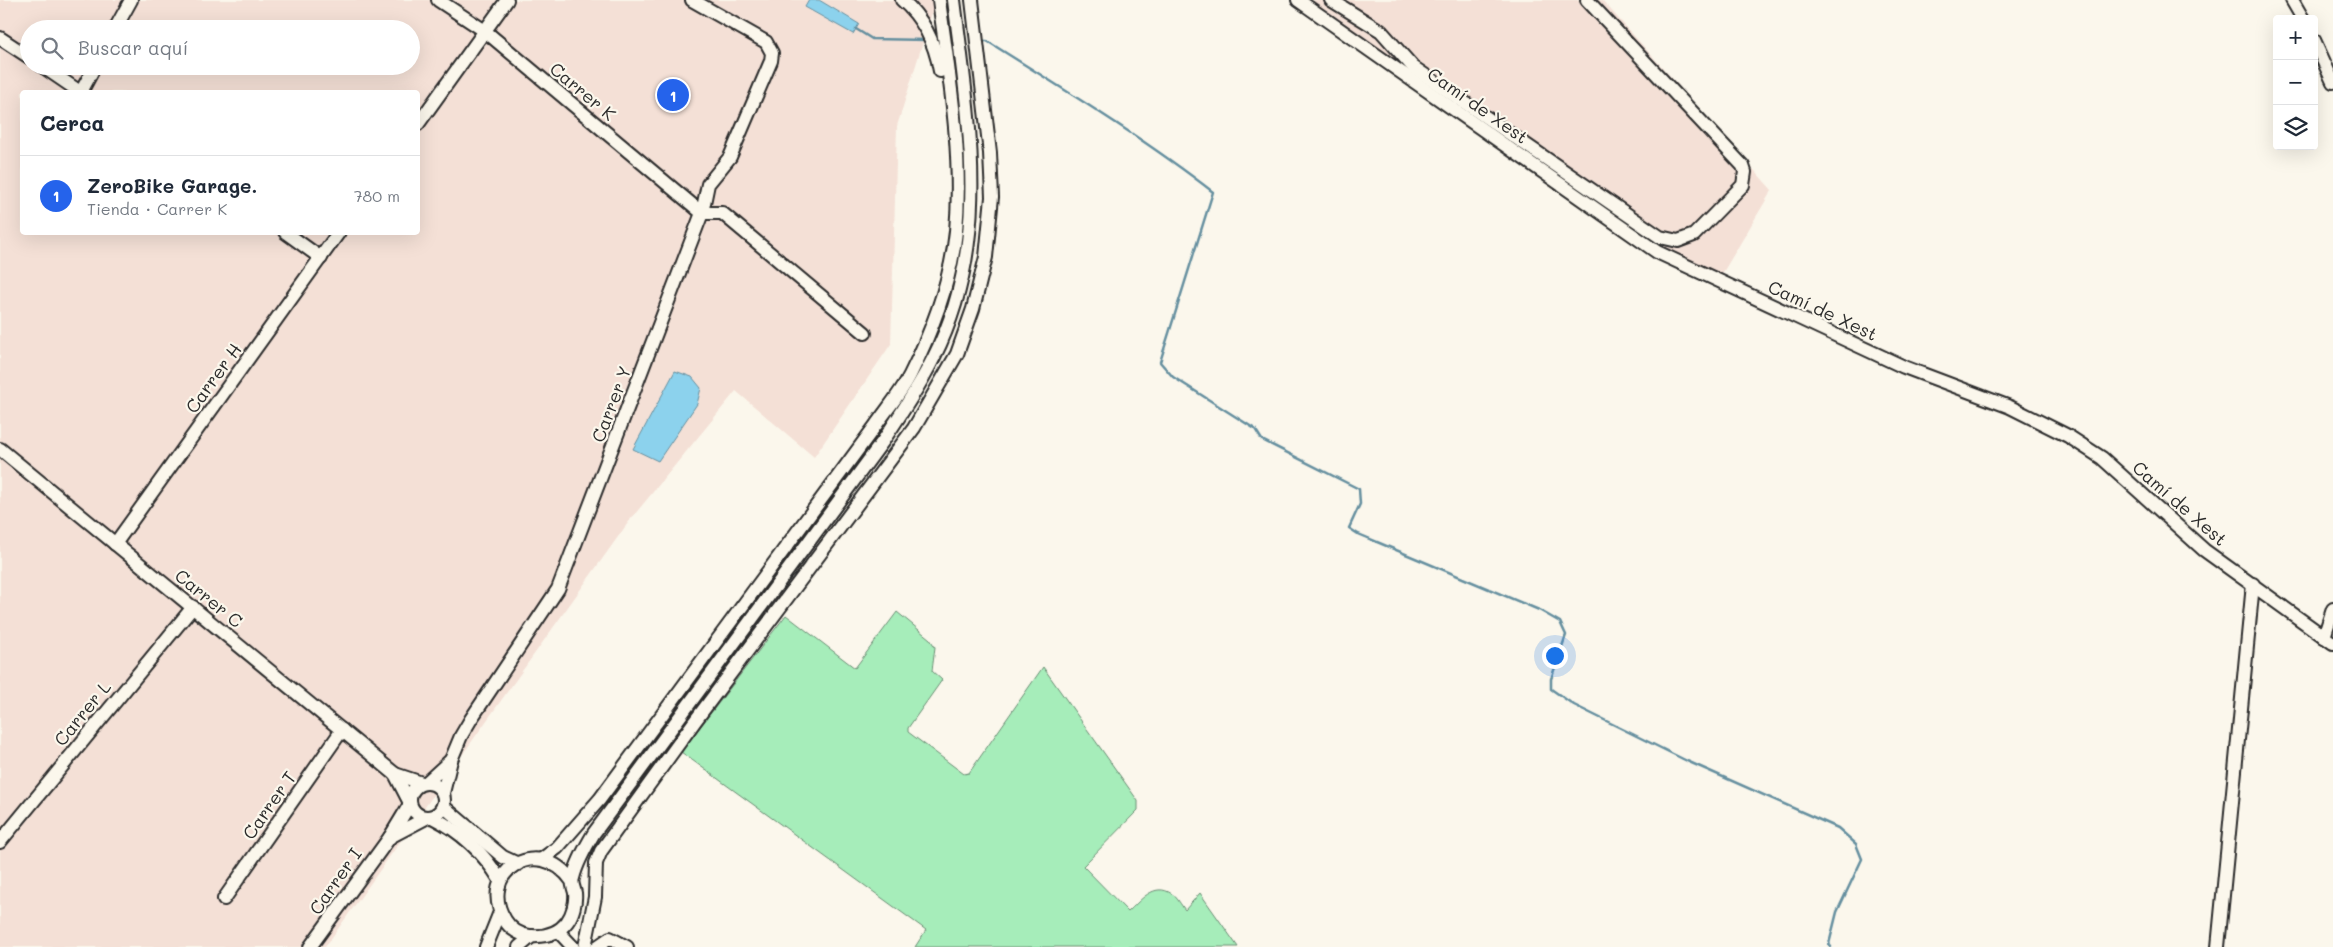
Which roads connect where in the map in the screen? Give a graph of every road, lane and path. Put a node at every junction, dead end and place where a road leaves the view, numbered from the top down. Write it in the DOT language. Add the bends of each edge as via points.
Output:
graph roads {
  1 [pos="131,0"];
  2 [pos="438,0"];
  3 [pos="507,0"];
  4 [pos="692,0"];
  5 [pos="902,0"];
  6 [pos="940,0"];
  7 [pos="954,0"];
  8 [pos="972,0"];
  9 [pos="1298,0"];
  10 [pos="1331,0"];
  11 [pos="1587,0"];
  12 [pos="2292,0"];
  13 [pos="2301,15"];
  14 [pos="121,20"];
  15 [pos="485,31"];
  16 [pos="0,38"];
  17 [pos="2318,49"];
  18 [pos="20,52"];
  19 [pos="56,75"];
  20 [pos="90,75"];
  21 [pos="2333,82"];
  22 [pos="78,90"];
  23 [pos="82,90"];
  24 [pos="420,121"];
  25 [pos="702,213"];
  26 [pos="289,235"];
  27 [pos="337,235"];
  28 [pos="321,258"];
  29 [pos="928,333"];
  30 [pos="865,334"];
  31 [pos="0,449"];
  32 [pos="115,544"];
  33 [pos="2253,584"];
  34 [pos="192,607"];
  35 [pos="2333,609"];
  36 [pos="2329,640"];
  37 [pos="342,730"];
  38 [pos="451,760"];
  39 [pos="395,774"];
  40 [pos="424,782"];
  41 [pos="443,800"];
  42 [pos="409,803"];
  43 [pos="430,817"];
  44 [pos="390,836"];
  45 [pos="0,842"];
  46 [pos="542,859"];
  47 [pos="518,864"];
  48 [pos="500,880"];
  49 [pos="572,881"];
  50 [pos="224,899"];
  51 [pos="500,912"];
  52 [pos="558,930"];
  53 [pos="532,936"];
  54 [pos="310,947"];
  55 [pos="486,947"];
  56 [pos="519,947"];
  57 [pos="573,947"];
  58 [pos="586,947"];
  59 [pos="597,947"];
  60 [pos="627,947"];
  61 [pos="2218,947"];
  1 -- 14 [label="street"];
  2 -- 15 [label="street, Carrer K"];
  3 -- 15 [label="street"];
  4 -- 25 [label="street, Carrer Y" via="766,42 771,48 771,60 730,157 708,184"];
  5 -- 29 [label="street" via="914,10 938,54 947,109 952,187 950,222"];
  6 -- 29 [label="street" via="954,118 958,176 956,232 947,279"];
  7 -- 49 [label="street" via="972,154 973,207 969,250 961,284 935,356 916,392 883,441 594,833"];
  8 -- 58 [label="street" via="992,197 986,257 957,354 914,428 700,713 602,852 596,863 595,897"];
  9 -- 33 [label="street, Camí de Xest" via="1657,252 1904,367 2010,408 2068,436 2102,458 2204,550"];
  10 -- 11 [label="street" via="1381,31 1413,67 1660,237 1669,241 1688,239 1738,191 1745,179 1743,166"];
  12 -- 13 [label="street"];
  15 -- 24 [label="street"];
  15 -- 25 [label="street, Carrer K"];
  16 -- 18 [label="street"];
  17 -- 21 [label="street"];
  19 -- 22 [label="street"];
  20 -- 23 [label="street"];
  25 -- 30 [label="street" via="722,213"];
  25 -- 38 [label="street, Carrer Y" via="558,589 471,719"];
  26 -- 28 [label="street"];
  27 -- 28 [label="street, Carrer H"];
  28 -- 32 [label="street, Carrer H"];
  29 -- 46 [label="street" via="909,376 876,425 600,799 557,848"];
  31 -- 32 [label="street, Carrer C"];
  32 -- 34 [label="street, Carrer C"];
  33 -- 36 [label="street, Camí de Xest"];
  33 -- 61 [label="street"];
  34 -- 37 [label="street, Carrer C"];
  34 -- 45 [label="street, Carrer L"];
  35 -- 36 [label="street"];
  37 -- 39 [label="street, Carrer C"];
  37 -- 50 [label="street, Carrer T"];
  38 -- 40 [label="street, Carrer Y"];
  38 -- 41 [label="street, Carrer Y"];
  39 -- 40 [label="street, Carrer C"];
  39 -- 42 [label="street, Carrer C"];
  40 -- 41 [label="street" via="432,783"];
  40 -- 42 [label="street" via="412,791"];
  41 -- 43 [label="street" via="438,814"];
  41 -- 47 [label="street" via="502,856"];
  42 -- 43 [label="street" via="418,815"];
  42 -- 44 [label="street, Carrer I"];
  43 -- 44 [label="street, Carrer I"];
  43 -- 48 [label="street" via="454,830 480,852"];
  44 -- 54 [label="street, Carrer I"];
  46 -- 47 [label="street" via="527,859"];
  46 -- 49 [label="street" via="564,870"];
  47 -- 48 [label="street" via="510,867"];
  48 -- 51 [label="street" via="497,894"];
  49 -- 52 [label="street" via="574,908 568,921"];
  51 -- 53 [label="street" via="508,925 519,933"];
  51 -- 55 [label="street"];
  52 -- 53 [label="street" via="547,936"];
  52 -- 57 [label="street"];
  53 -- 56 [label="street"];
  59 -- 60 [label="street" via="610,938"];
}
